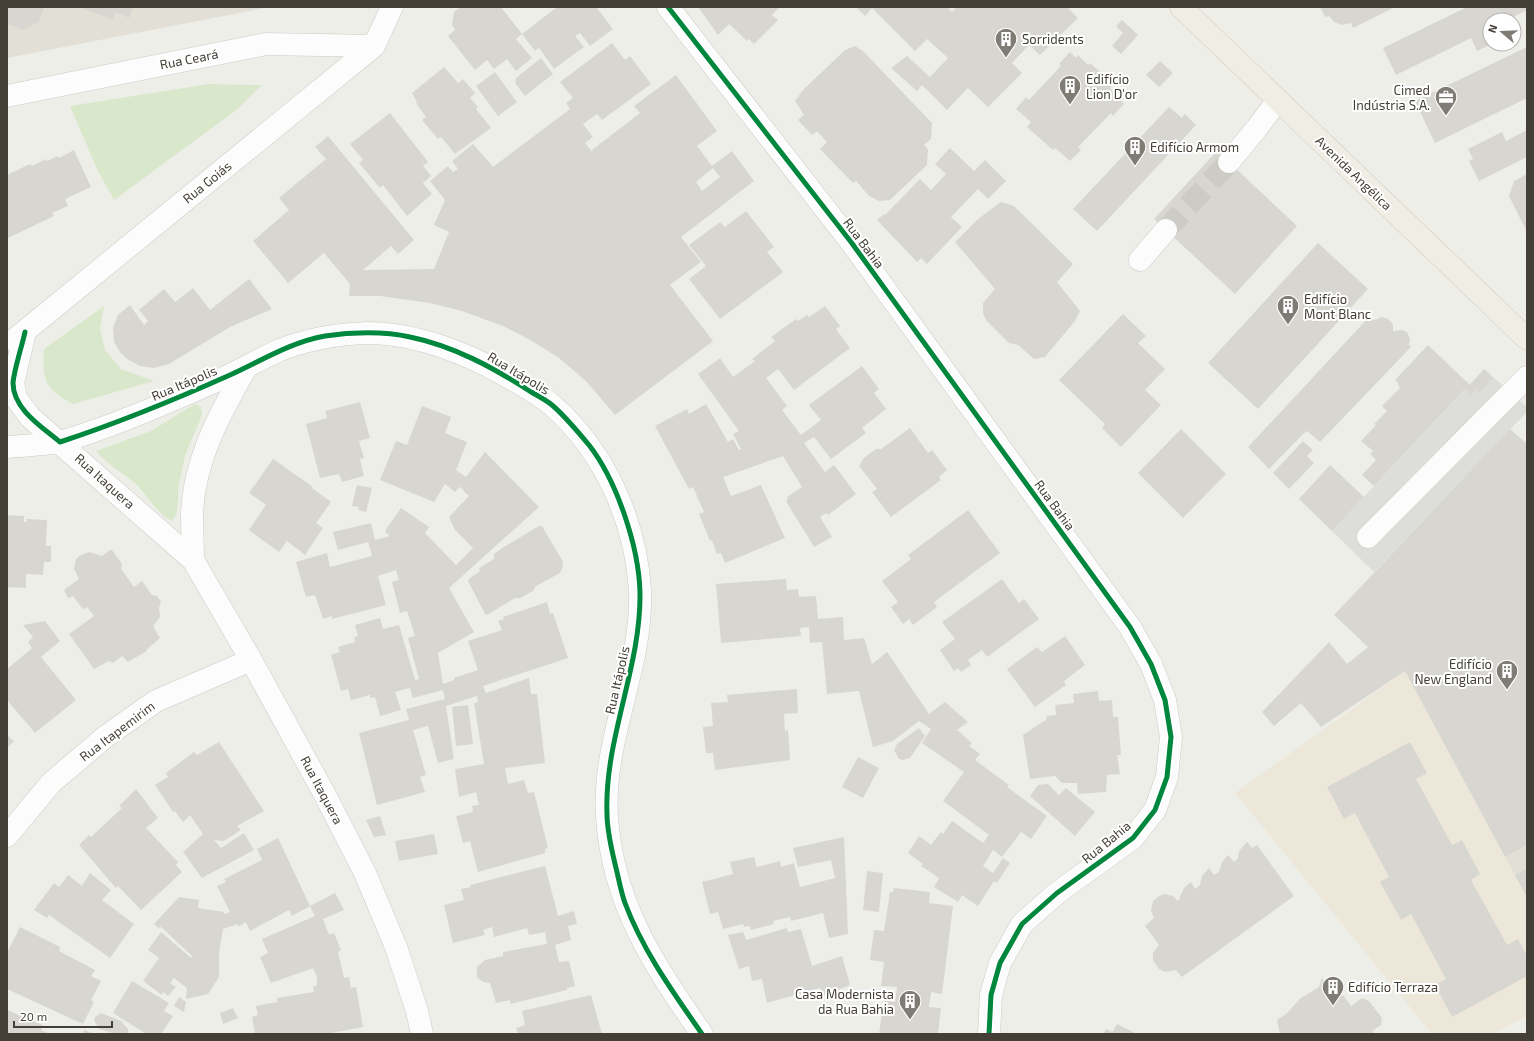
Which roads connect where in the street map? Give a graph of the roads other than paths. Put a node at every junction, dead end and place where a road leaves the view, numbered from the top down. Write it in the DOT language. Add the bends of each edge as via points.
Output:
graph roads {
  1 [pos="392,7"];
  2 [pos="668,7"];
  3 [pos="1181,7"];
  4 [pos="374,46"];
  5 [pos="7,96"];
  6 [pos="1278,100"];
  7 [pos="1229,162"];
  8 [pos="1166,230"];
  9 [pos="1140,260"];
  10 [pos="25,332"];
  11 [pos="1527,339"];
  12 [pos="7,345"];
  13 [pos="246,368"];
  14 [pos="1527,377"];
  15 [pos="60,442"];
  16 [pos="7,447"];
  17 [pos="1368,537"];
  18 [pos="193,560"];
  19 [pos="251,660"];
  20 [pos="7,836"];
  21 [pos="422,1034"];
  22 [pos="702,1034"];
  23 [pos="988,1034"];
  1 -- 4 [label="street, Rua Goiás"];
  2 -- 23 [label="street, Rua Bahia" via="851,242 1130,628 1150,664 1165,700 1171,737 1167,777 1155,810 1133,838 1057,892 1022,924 1000,963 992,996"];
  3 -- 6 [label="main road, Avenida Angélica"];
  4 -- 5 [label="street, Rua Ceará" via="266,44"];
  4 -- 10 [label="street, Rua Goiás"];
  6 -- 7 [label="street"];
  6 -- 11 [label="main road, Avenida Angélica"];
  8 -- 9 [label="street"];
  10 -- 12 [label="street, Rua Goiás"];
  10 -- 15 [label="street, Rua Itaquera" via="13,383 16,398 30,418"];
  13 -- 15 [label="street, Rua Itápolis" via="120,422"];
  13 -- 18 [label="street, Rua Itaquera" via="219,416 204,452 192,512"];
  13 -- 22 [label="street, Rua Itápolis" via="279,351 324,336 368,333 409,336 462,353 511,378 552,405 590,446 612,483 631,534 640,591 636,643 608,766 607,816 613,855 625,902 646,950"];
  14 -- 17 [label="street"];
  15 -- 16 [label="street, Rua Itápolis"];
  15 -- 18 [label="street, Rua Itaquera"];
  18 -- 19 [label="street, Rua Itaquera"];
  19 -- 20 [label="street, Rua Itapemirim" via="156,700 105,737 51,783"];
  19 -- 21 [label="street, Rua Itaquera" via="366,873 396,947"];
}
